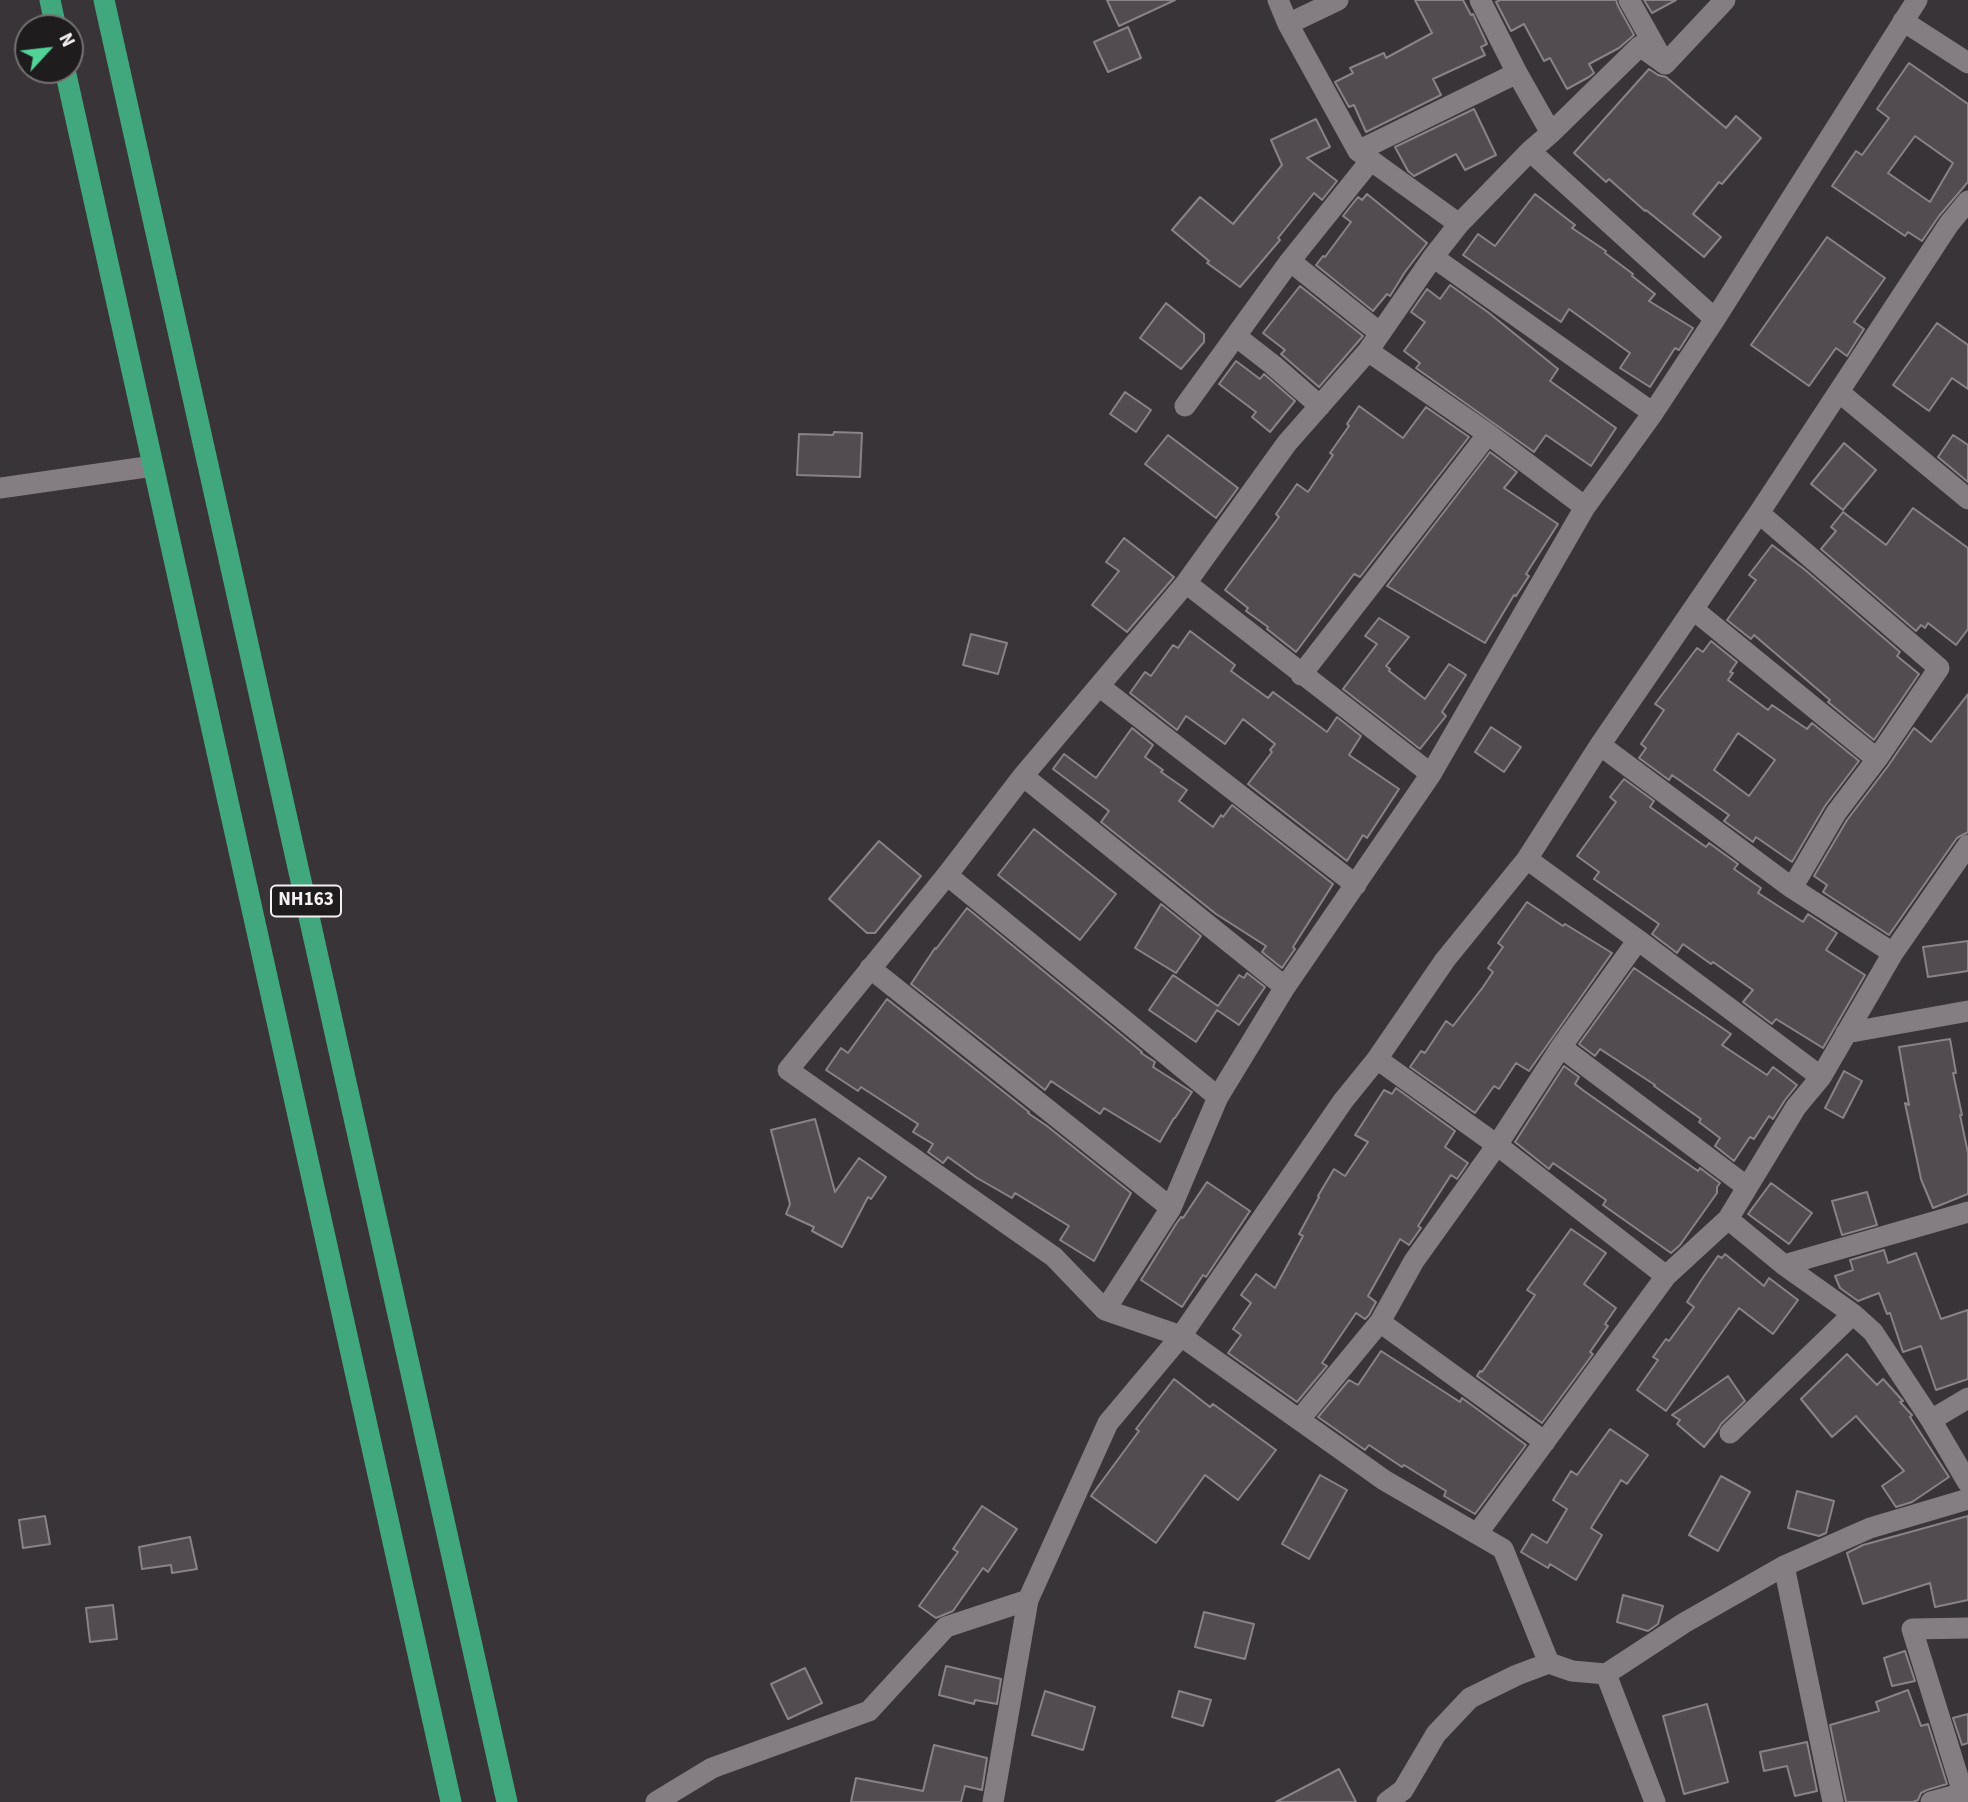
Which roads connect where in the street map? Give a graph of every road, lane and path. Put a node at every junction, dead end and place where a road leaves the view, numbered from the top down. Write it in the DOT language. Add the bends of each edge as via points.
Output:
graph roads {
  1 [pos="104,0"];
  2 [pos="1278,0"];
  3 [pos="1338,0"];
  4 [pos="1480,0"];
  5 [pos="1629,0"];
  6 [pos="1725,0"];
  7 [pos="1917,0"];
  8 [pos="1903,21"];
  9 [pos="1288,24"];
  10 [pos="1968,63"];
  11 [pos="1665,64"];
  12 [pos="1517,73"];
  13 [pos="68,84"];
  14 [pos="1551,133"];
  15 [pos="1530,151"];
  16 [pos="1365,156"];
  17 [pos="1968,201"];
  18 [pos="1460,224"];
  19 [pos="1433,257"];
  20 [pos="1290,261"];
  21 [pos="1715,319"];
  22 [pos="1380,333"];
  23 [pos="1237,337"];
  24 [pos="1368,351"];
  25 [pos="1839,392"];
  26 [pos="1185,406"];
  27 [pos="1320,406"];
  28 [pos="1653,413"];
  29 [pos="1488,434"];
  30 [pos="153,466"];
  31 [pos="0,488"];
  32 [pos="1968,499"];
  33 [pos="1585,507"];
  34 [pos="1759,513"];
  35 [pos="1186,583"];
  36 [pos="1694,610"];
  37 [pos="1301,674"];
  38 [pos="1099,685"];
  39 [pos="1600,745"];
  40 [pos="1877,759"];
  41 [pos="1431,774"];
  42 [pos="1023,776"];
  43 [pos="1968,845"];
  44 [pos="1527,859"];
  45 [pos="947,875"];
  46 [pos="1356,885"];
  47 [pos="1792,888"];
  48 [pos="1638,940"];
  49 [pos="1893,953"];
  50 [pos="870,968"];
  51 [pos="1285,987"];
  52 [pos="1968,1010"];
  53 [pos="1846,1033"];
  54 [pos="1561,1047"];
  55 [pos="1377,1059"];
  56 [pos="1821,1077"];
  57 [pos="1218,1097"];
  58 [pos="1497,1145"];
  59 [pos="1747,1187"];
  60 [pos="1171,1208"];
  61 [pos="1968,1212"];
  62 [pos="1728,1219"];
  63 [pos="1784,1265"];
  64 [pos="1666,1276"];
  65 [pos="1105,1310"];
  66 [pos="1853,1314"];
  67 [pos="1380,1322"];
  68 [pos="1181,1336"];
  69 [pos="1968,1398"];
  70 [pos="1298,1420"];
  71 [pos="1931,1420"];
  72 [pos="1730,1433"];
  73 [pos="1545,1442"];
  74 [pos="1968,1483"];
  75 [pos="1968,1499"];
  76 [pos="1477,1534"];
  77 [pos="1784,1566"];
  78 [pos="1028,1601"];
  79 [pos="1968,1628"];
  80 [pos="1549,1663"];
  81 [pos="1606,1674"];
  82 [pos="1966,1792"];
  83 [pos="451,1802"];
  84 [pos="507,1802"];
  85 [pos="656,1802"];
  86 [pos="993,1802"];
  87 [pos="1387,1802"];
  88 [pos="1655,1802"];
  89 [pos="1833,1802"];
  90 [pos="1933,1802"];
  1 -- 84 [label="highway, NH163"];
  2 -- 9 [label="street"];
  3 -- 9 [label="street"];
  4 -- 12 [label="street"];
  5 -- 11 [label="street"];
  6 -- 11 [label="street"];
  7 -- 8 [label="street"];
  8 -- 10 [label="street"];
  8 -- 21 [label="street"];
  9 -- 16 [label="street"];
  11 -- 14 [label="street" via="1640,46"];
  12 -- 14 [label="street"];
  12 -- 16 [label="street"];
  13 -- 30 [label="highway, NH163"];
  14 -- 15 [label="street"];
  15 -- 18 [label="street"];
  15 -- 21 [label="street"];
  16 -- 18 [label="street"];
  16 -- 20 [label="street"];
  17 -- 25 [label="street"];
  18 -- 19 [label="street"];
  19 -- 22 [label="street"];
  19 -- 28 [label="street"];
  20 -- 22 [label="street"];
  20 -- 23 [label="street"];
  21 -- 28 [label="street"];
  22 -- 24 [label="street"];
  23 -- 26 [label="street"];
  23 -- 27 [label="street"];
  24 -- 27 [label="street"];
  24 -- 29 [label="street"];
  25 -- 32 [label="street"];
  25 -- 34 [label="street"];
  27 -- 35 [label="street" via="1287,443"];
  28 -- 33 [label="street"];
  29 -- 33 [label="street"];
  29 -- 37 [label="street"];
  30 -- 31 [label="street"];
  30 -- 83 [label="highway, NH163"];
  33 -- 41 [label="street"];
  34 -- 36 [label="street"];
  34 -- 40 [label="street" via="1939,668"];
  35 -- 37 [label="street"];
  35 -- 38 [label="street"];
  36 -- 39 [label="street"];
  36 -- 40 [label="street"];
  37 -- 41 [label="street"];
  38 -- 42 [label="street"];
  38 -- 46 [label="street"];
  39 -- 44 [label="street"];
  39 -- 47 [label="street"];
  40 -- 47 [label="street" via="1836,813"];
  41 -- 46 [label="street"];
  42 -- 45 [label="street"];
  42 -- 51 [label="street"];
  43 -- 49 [label="street"];
  44 -- 48 [label="street"];
  44 -- 55 [label="street" via="1445,960"];
  45 -- 50 [label="street"];
  45 -- 57 [label="street"];
  46 -- 51 [label="street"];
  47 -- 49 [label="street"];
  48 -- 54 [label="street"];
  48 -- 56 [label="street"];
  49 -- 53 [label="street"];
  50 -- 60 [label="street"];
  50 -- 65 [label="street" via="788,1070 1054,1257"];
  51 -- 57 [label="street"];
  52 -- 53 [label="street"];
  53 -- 56 [label="street"];
  54 -- 58 [label="street"];
  54 -- 59 [label="street"];
  55 -- 58 [label="street"];
  55 -- 68 [label="street"];
  56 -- 59 [label="street" via="1796,1107"];
  57 -- 60 [label="street"];
  58 -- 64 [label="street"];
  58 -- 67 [label="street" via="1414,1261"];
  59 -- 62 [label="street"];
  60 -- 65 [label="street"];
  61 -- 63 [label="street"];
  62 -- 63 [label="street"];
  62 -- 64 [label="street"];
  63 -- 66 [label="street"];
  64 -- 73 [label="street"];
  65 -- 68 [label="street"];
  66 -- 71 [label="street" via="1873,1332"];
  66 -- 72 [label="street"];
  67 -- 70 [label="street"];
  67 -- 73 [label="street"];
  68 -- 70 [label="street"];
  68 -- 78 [label="street" via="1108,1423"];
  69 -- 71 [label="street"];
  70 -- 76 [label="street" via="1384,1480"];
  71 -- 74 [label="street"];
  73 -- 76 [label="street"];
  75 -- 77 [label="street" via="1870,1528"];
  76 -- 80 [label="street" via="1503,1549"];
  77 -- 81 [label="street"];
  77 -- 89 [label="street"];
  78 -- 85 [label="street" via="946,1627 869,1711 712,1768"];
  78 -- 86 [label="street"];
  79 -- 82 [label="street" via="1912,1629"];
  80 -- 81 [label="street"];
  80 -- 87 [label="street" via="1470,1698 1436,1734 1403,1790"];
  81 -- 88 [label="street"];
  82 -- 90 [label="street"];
}
